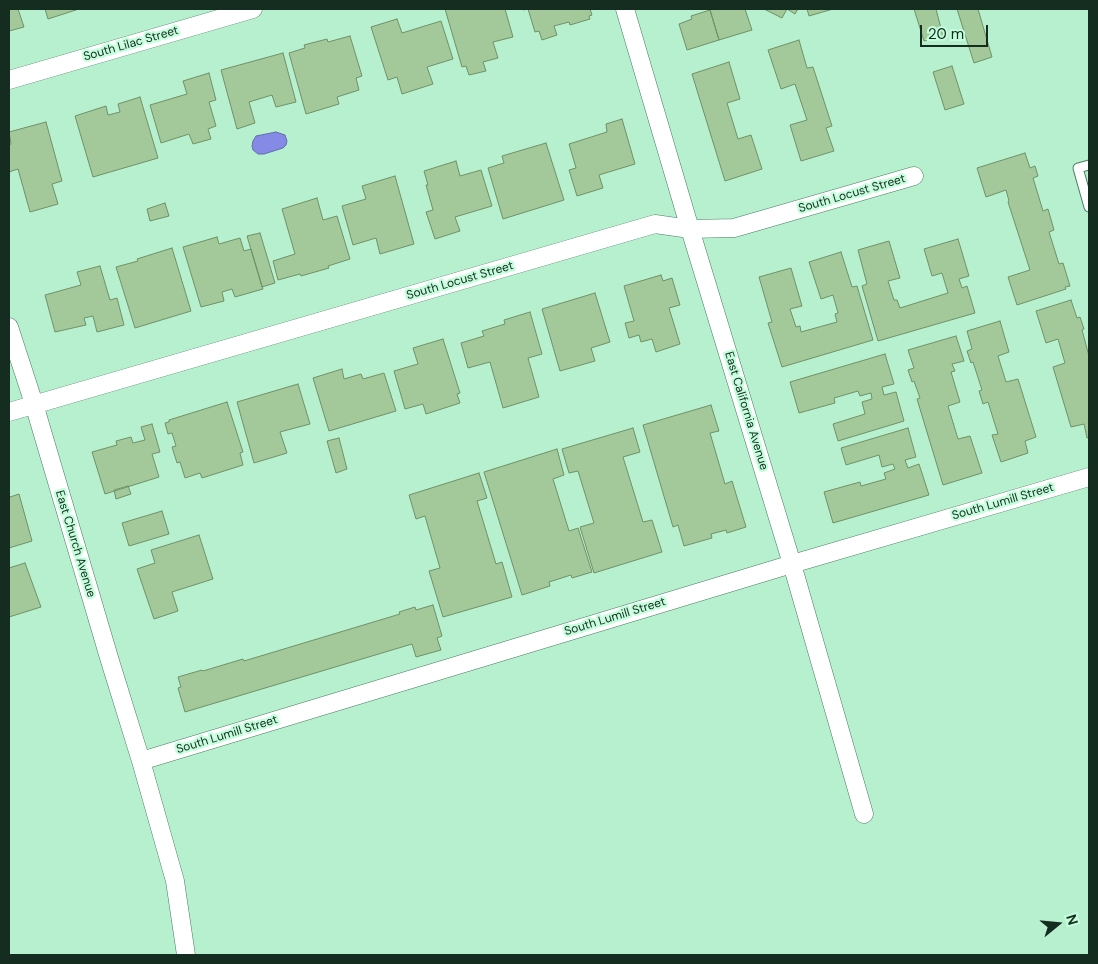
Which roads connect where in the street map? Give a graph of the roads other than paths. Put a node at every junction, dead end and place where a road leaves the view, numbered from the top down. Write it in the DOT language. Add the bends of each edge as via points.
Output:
graph roads {
  1 [pos="253,9"];
  2 [pos="625,9"];
  3 [pos="9,80"];
  4 [pos="1089,165"];
  5 [pos="914,176"];
  6 [pos="1089,207"];
  7 [pos="690,229"];
  8 [pos="9,326"];
  9 [pos="34,404"];
  10 [pos="9,412"];
  11 [pos="1089,477"];
  12 [pos="792,564"];
  13 [pos="141,761"];
  14 [pos="864,814"];
  15 [pos="186,955"];
  1 -- 3 [label="street, South Lilac Street"];
  2 -- 7 [label="street, East California Avenue"];
  4 -- 6 [label="lane" via="1078,168"];
  5 -- 7 [label="street, South Locust Street" via="734,228"];
  7 -- 9 [label="street, South Locust Street" via="655,224"];
  7 -- 12 [label="street, East California Avenue"];
  8 -- 9 [label="street, East Church Avenue"];
  9 -- 10 [label="street, South Locust Street"];
  9 -- 13 [label="street, East Church Avenue"];
  11 -- 12 [label="street, South Lumill Street"];
  12 -- 13 [label="street, South Lumill Street"];
  12 -- 14 [label="street, East California Avenue"];
  13 -- 15 [label="street, East Church Avenue" via="175,881"];
}
